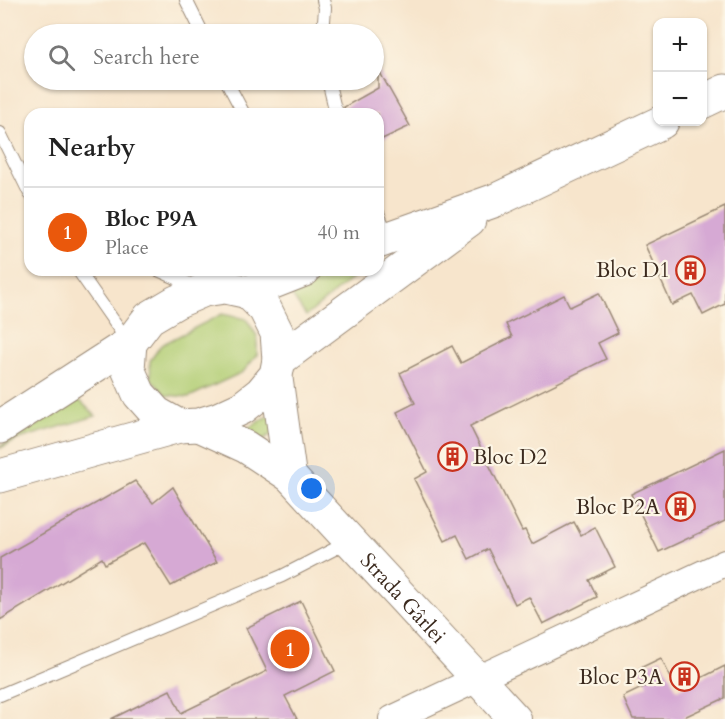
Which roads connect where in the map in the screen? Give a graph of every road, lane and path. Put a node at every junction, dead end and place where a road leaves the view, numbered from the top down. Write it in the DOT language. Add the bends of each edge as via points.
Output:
graph roads {
  1 [pos="186,0"];
  2 [pos="323,0"];
  3 [pos="198,24"];
  4 [pos="324,24"];
  5 [pos="231,90"];
  6 [pos="331,90"];
  7 [pos="725,92"];
  8 [pos="707,100"];
  9 [pos="241,108"];
  10 [pos="336,108"];
  11 [pos="653,126"];
  12 [pos="0,133"];
  13 [pos="24,182"];
  14 [pos="496,200"];
  15 [pos="384,230"];
  16 [pos="82,276"];
  17 [pos="172,276"];
  18 [pos="289,276"];
  19 [pos="204,290"];
  20 [pos="248,292"];
  21 [pos="130,343"];
  22 [pos="278,368"];
  23 [pos="189,425"];
  24 [pos="0,427"];
  25 [pos="0,476"];
  26 [pos="290,476"];
  27 [pos="350,541"];
  28 [pos="725,563"];
  29 [pos="478,678"];
  30 [pos="0,695"];
  31 [pos="392,719"];
  32 [pos="515,719"];
  1 -- 3 [label="lane"];
  2 -- 4 [label="lane"];
  5 -- 9 [label="lane"];
  6 -- 10 [label="lane"];
  7 -- 8 [label="main road"];
  11 -- 14 [label="main road"];
  12 -- 13 [label="lane"];
  14 -- 15 [label="main road"];
  14 -- 22 [label="main road"];
  16 -- 21 [label="lane"];
  17 -- 19 [label="lane"];
  18 -- 20 [label="main road"];
  19 -- 20 [label="main road" via="225,287"];
  19 -- 21 [label="main road" via="149,318"];
  20 -- 22 [label="main road" via="266,309 277,333"];
  21 -- 23 [label="main road" via="128,369 139,394 156,413"];
  21 -- 24 [label="main road"];
  22 -- 23 [label="main road" via="261,393 242,408 218,419"];
  22 -- 26 [label="street"];
  23 -- 25 [label="main road"];
  23 -- 26 [label="street, Strada Gârlei" via="246,447"];
  26 -- 27 [label="street, Strada Gârlei"];
  27 -- 29 [label="street, Strada Gârlei"];
  27 -- 30 [label="lane" via="282,576"];
  28 -- 29 [label="street"];
  29 -- 31 [label="street"];
  29 -- 32 [label="street, Strada Gârlei"];
}
